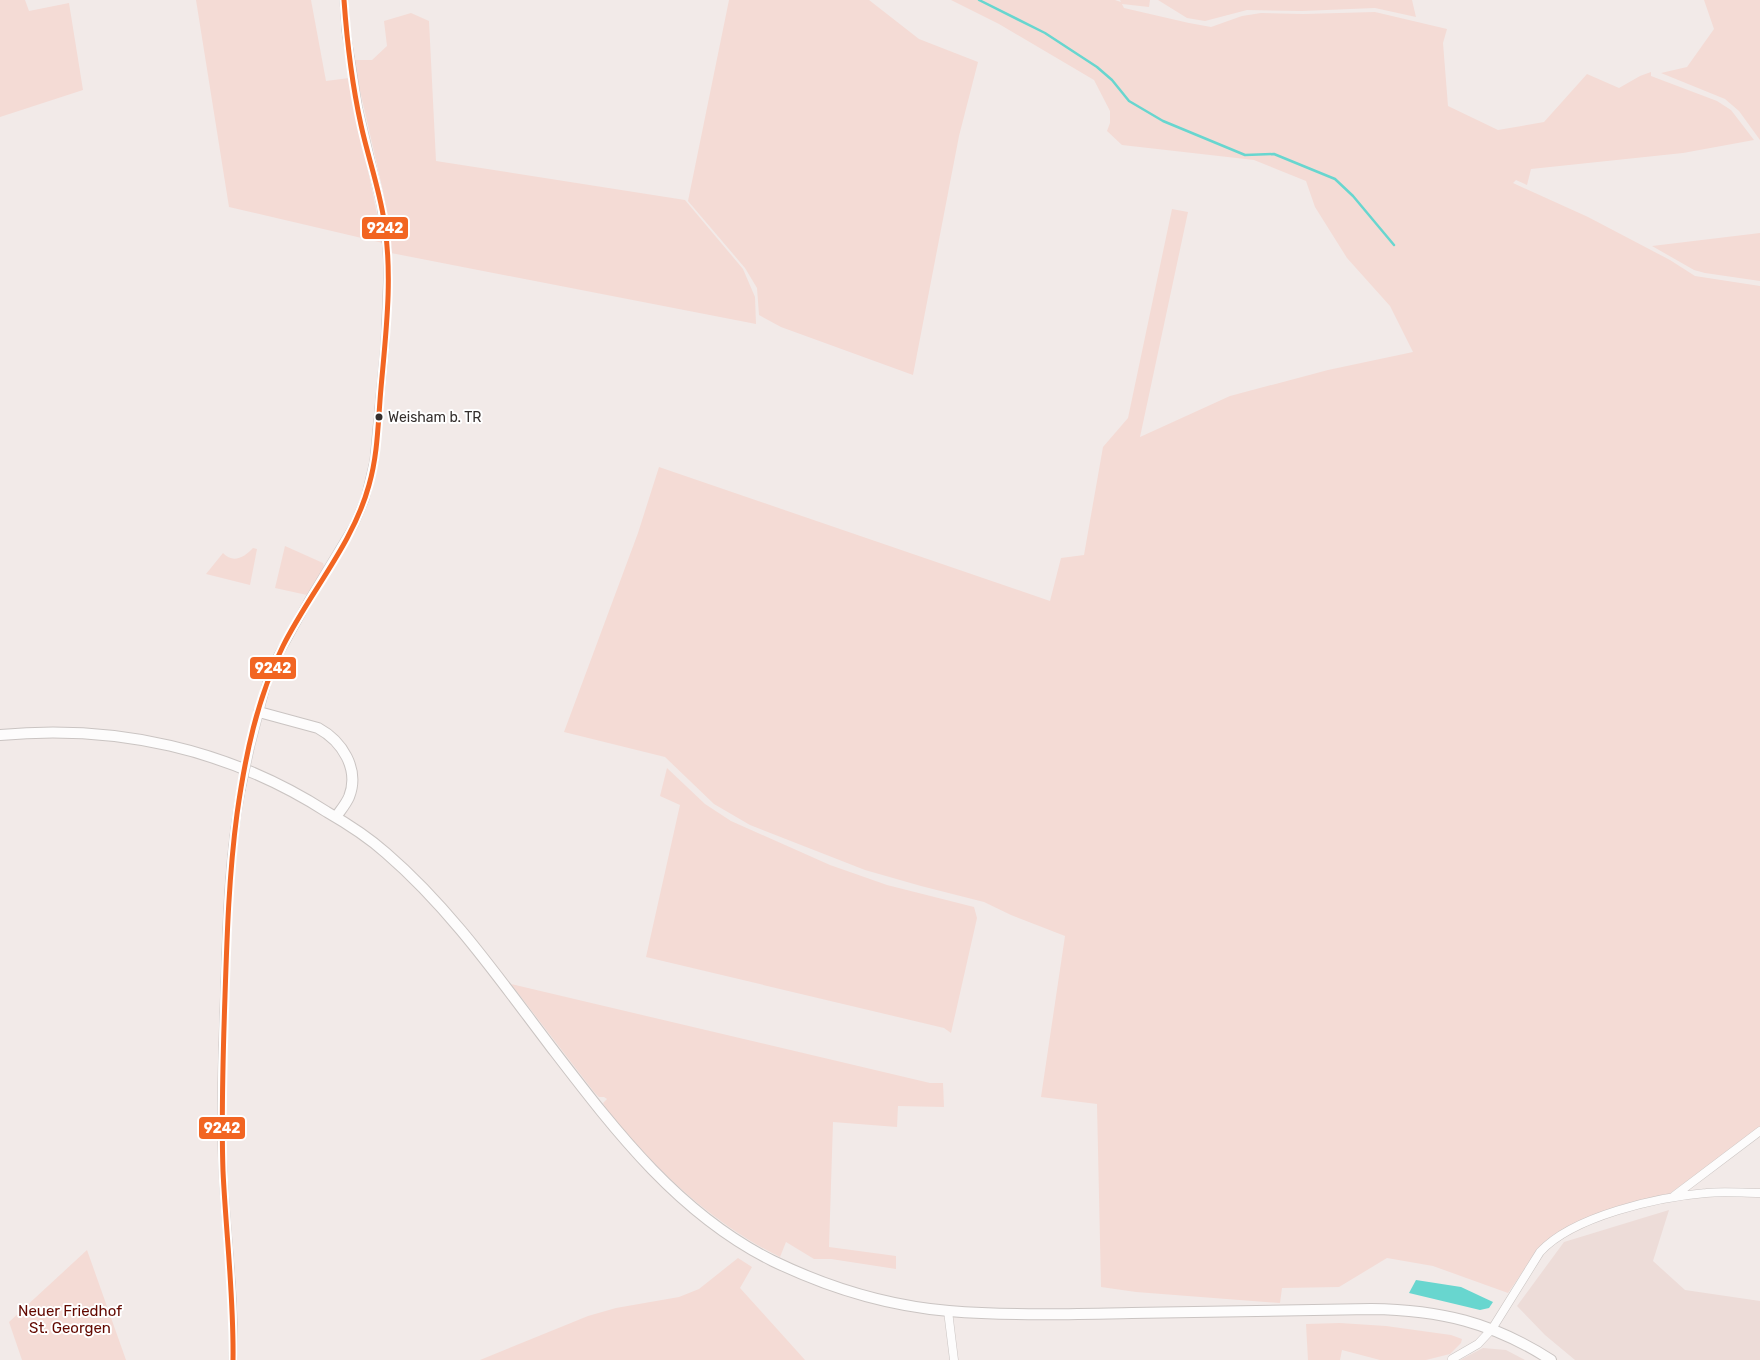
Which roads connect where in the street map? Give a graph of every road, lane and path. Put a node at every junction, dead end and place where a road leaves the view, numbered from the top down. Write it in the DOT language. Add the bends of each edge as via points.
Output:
graph roads {
  1 [pos="344,0"];
  2 [pos="259,712"];
  3 [pos="0,735"];
  4 [pos="336,817"];
  5 [pos="1760,1131"];
  6 [pos="1760,1193"];
  7 [pos="1673,1197"];
  8 [pos="948,1311"];
  9 [pos="1492,1329"];
  10 [pos="1452,1359"];
  11 [pos="233,1360"];
  12 [pos="954,1360"];
  13 [pos="1551,1360"];
  1 -- 2 [label="street" via="355,92 381,205 387,248 386,328 374,461 361,510 285,642 267,682"];
  2 -- 4 [label="main road" via="318,728 339,744 348,759 351,784 348,798"];
  2 -- 11 [label="street, bridge" via="241,790 228,912 222,1102"];
  3 -- 4 [label="main road" via="84,732 192,751 263,776"];
  4 -- 8 [label="main road" via="385,852 445,912 498,976 605,1118 662,1180 692,1207 771,1260 826,1284 898,1304"];
  5 -- 7 [label="street"];
  6 -- 7 [label="street" via="1709,1192"];
  7 -- 9 [label="street" via="1598,1218 1548,1242"];
  8 -- 9 [label="main road" via="1069,1314 1391,1309 1450,1316"];
  8 -- 12 [label="street"];
  9 -- 10 [label="street" via="1478,1344"];
  9 -- 13 [label="main road"];
}
